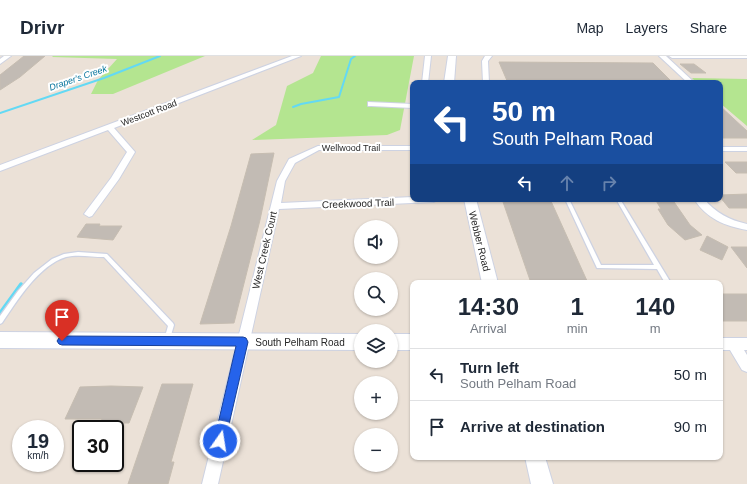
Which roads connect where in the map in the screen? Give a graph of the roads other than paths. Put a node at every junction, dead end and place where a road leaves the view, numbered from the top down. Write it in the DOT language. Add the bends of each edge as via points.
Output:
graph roads {
  1 [pos="8,56"];
  2 [pos="298,56"];
  3 [pos="428,56"];
  4 [pos="452,56"];
  5 [pos="489,56"];
  6 [pos="662,56"];
  7 [pos="672,56"];
  8 [pos="747,56"];
  9 [pos="0,62"];
  10 [pos="425,80"];
  11 [pos="449,80"];
  12 [pos="486,80"];
  13 [pos="689,80"];
  14 [pos="371,104"];
  15 [pos="410,106"];
  16 [pos="110,128"];
  17 [pos="410,148"];
  18 [pos="723,149"];
  19 [pos="747,149"];
  20 [pos="292,161"];
  21 [pos="0,168"];
  22 [pos="410,200"];
  23 [pos="471,202"];
  24 [pos="568,202"];
  25 [pos="620,202"];
  26 [pos="701,202"];
  27 [pos="280,206"];
  28 [pos="89,214"];
  29 [pos="747,227"];
  30 [pos="658,267"];
  31 [pos="489,280"];
  32 [pos="666,280"];
  33 [pos="0,321"];
  34 [pos="0,340"];
  35 [pos="166,341"];
  36 [pos="243,342"];
  37 [pos="354,342"];
  38 [pos="398,342"];
  39 [pos="410,342"];
  40 [pos="726,344"];
  41 [pos="747,344"];
  42 [pos="747,366"];
  43 [pos="536,460"];
  44 [pos="210,484"];
  45 [pos="542,484"];
  1 -- 9 [label="street"];
  2 -- 16 [label="street, Westcott Road"];
  3 -- 10 [label="street"];
  4 -- 11 [label="main road"];
  5 -- 12 [label="street" via="485,61"];
  6 -- 13 [label="street"];
  7 -- 8 [label="street"];
  14 -- 15 [label="street"];
  16 -- 21 [label="street, Westcott Road"];
  16 -- 28 [label="street" via="131,152"];
  17 -- 20 [label="street, Wellwood Trail" via="318,148"];
  18 -- 19 [label="street"];
  20 -- 36 [label="street, West Creek Court" via="281,181"];
  22 -- 27 [label="street, Creekwood Trail"];
  23 -- 31 [label="main road, Webber Road"];
  24 -- 30 [label="lane" via="598,267"];
  25 -- 30 [label="lane"];
  26 -- 29 [label="street" via="711,214 727,222"];
  30 -- 32 [label="lane"];
  33 -- 35 [label="lane" via="41,268 65,255 105,255 171,325"];
  34 -- 35 [label="main road, South Pelham Road"];
  35 -- 36 [label="main road, South Pelham Road"];
  36 -- 37 [label="main road, South Pelham Road"];
  36 -- 44 [label="street, West Creek Court"];
  38 -- 39 [label="main road"];
  40 -- 41 [label="street"];
  40 -- 42 [label="street"];
  43 -- 45 [label="main road"];
}
